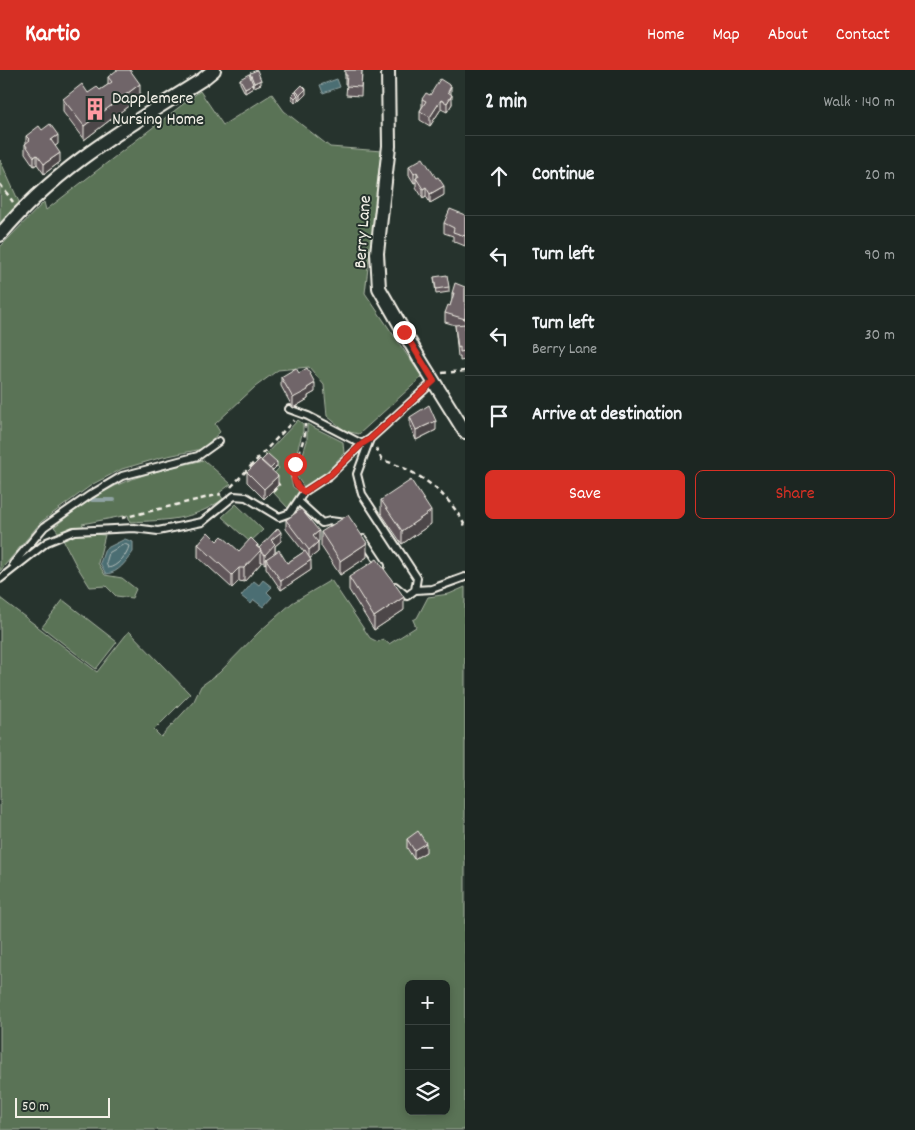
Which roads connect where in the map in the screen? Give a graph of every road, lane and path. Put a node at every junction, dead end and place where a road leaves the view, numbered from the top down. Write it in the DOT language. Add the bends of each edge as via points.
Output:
graph roads {
  1 [pos="214,70"];
  2 [pos="388,70"];
  3 [pos="0,184"];
  4 [pos="20,211"];
  5 [pos="0,235"];
  6 [pos="465,371"];
  7 [pos="432,378"];
  8 [pos="289,409"];
  9 [pos="300,414"];
  10 [pos="465,432"];
  11 [pos="372,438"];
  12 [pos="219,441"];
  13 [pos="362,444"];
  14 [pos="271,477"];
  15 [pos="273,492"];
  16 [pos="304,492"];
  17 [pos="298,501"];
  18 [pos="112,520"];
  19 [pos="352,524"];
  20 [pos="465,526"];
  21 [pos="357,531"];
  22 [pos="2,577"];
  23 [pos="465,577"];
  24 [pos="416,590"];
  1 -- 4 [label="street" via="96,146"];
  2 -- 7 [label="street, Berry Lane" via="389,146 377,253 379,288"];
  3 -- 4 [label="path"];
  4 -- 5 [label="street"];
  6 -- 7 [label="path"];
  7 -- 10 [label="street, Berry Lane"];
  7 -- 11 [label="lane"];
  8 -- 9 [label="lane"];
  9 -- 13 [label="lane"];
  9 -- 16 [label="path" via="306,426 305,434 292,477 295,485"];
  9 -- 18 [label="path" via="224,493"];
  11 -- 13 [label="lane"];
  11 -- 20 [label="path" via="382,460 412,472 440,491 457,509"];
  11 -- 24 [label="lane" via="357,474 362,494 417,578"];
  12 -- 22 [label="lane" via="198,456 122,476 90,495 44,527"];
  13 -- 16 [label="lane" via="330,475"];
  14 -- 15 [label="path" via="279,485"];
  16 -- 17 [label="lane"];
  17 -- 19 [label="lane" via="322,523"];
  17 -- 22 [label="lane" via="290,513 279,517 246,497 234,496 202,522 158,531 134,528 74,531 47,542"];
  21 -- 24 [label="lane" via="398,591 407,596"];
  23 -- 24 [label="lane" via="432,589"];
}
